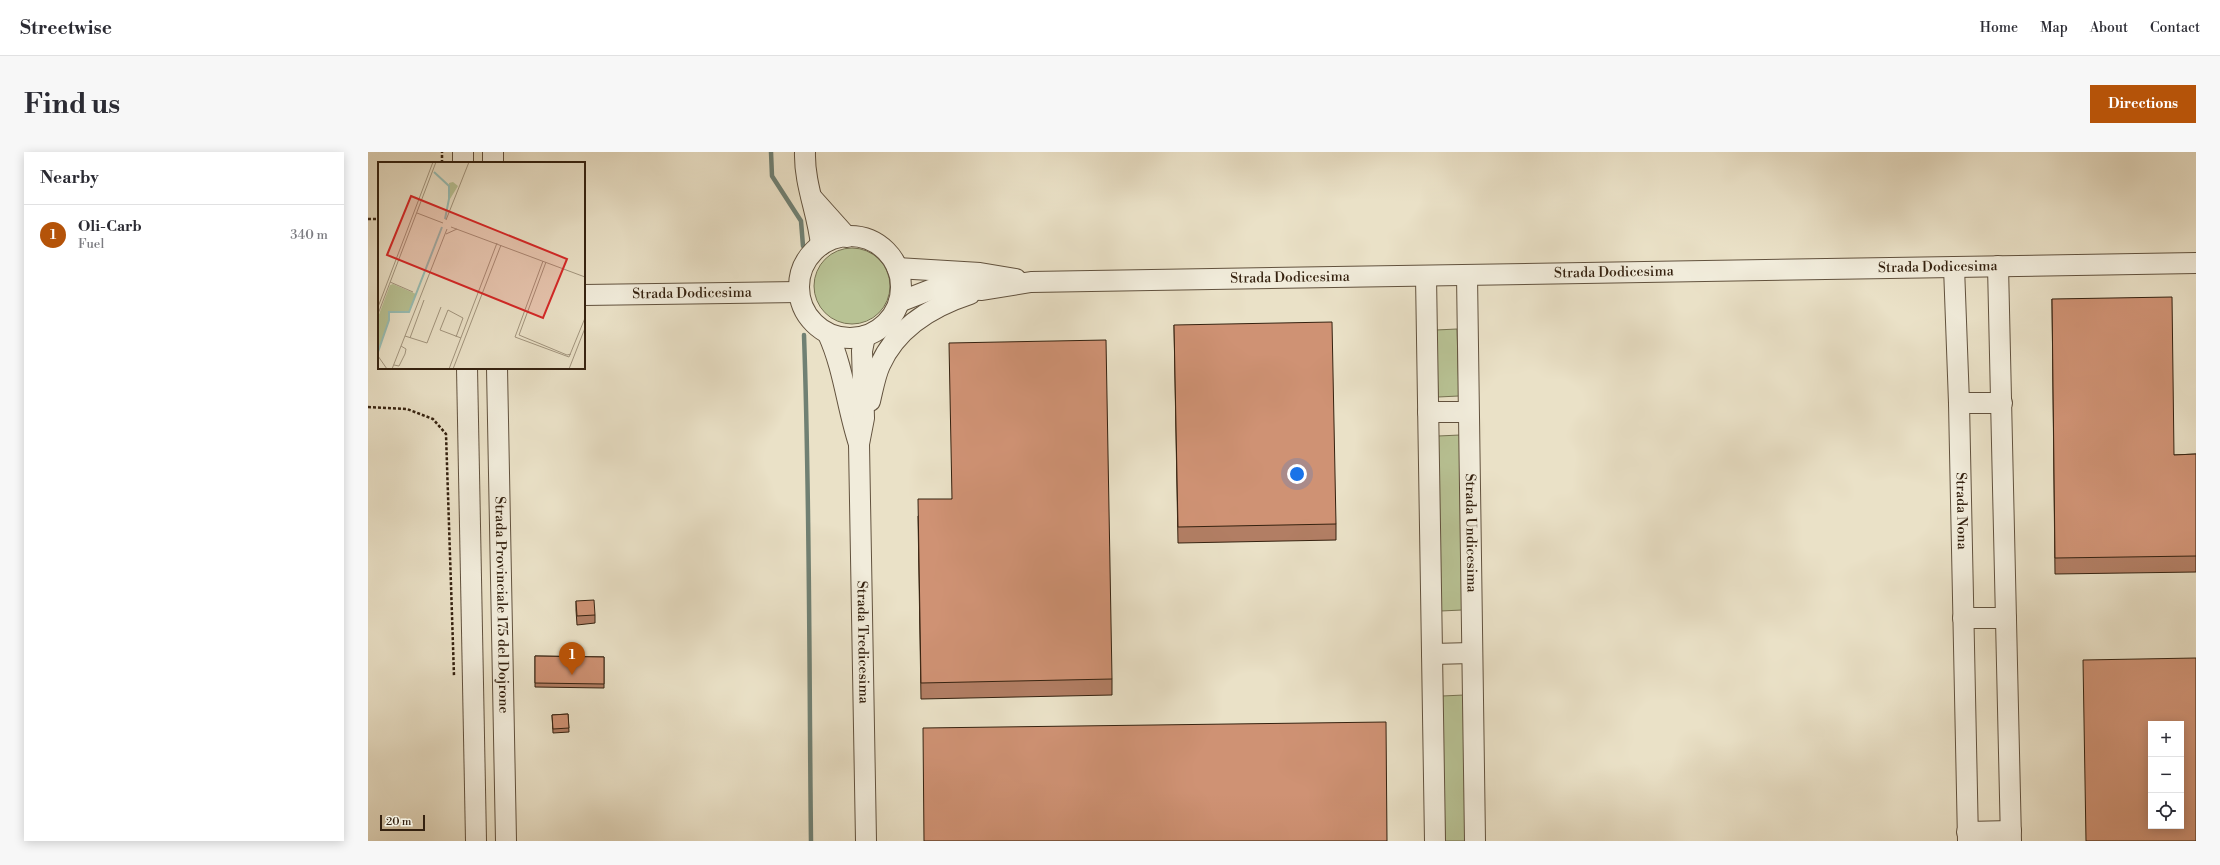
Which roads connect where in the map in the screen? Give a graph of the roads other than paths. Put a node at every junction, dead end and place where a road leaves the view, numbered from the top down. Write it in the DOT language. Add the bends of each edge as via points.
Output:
graph roads {
  1 [pos="805,152"];
  2 [pos="813,199"];
  3 [pos="847,237"];
  4 [pos="821,246"];
  5 [pos="2196,263"];
  6 [pos="1998,266"];
  7 [pos="1954,267"];
  8 [pos="897,268"];
  9 [pos="1467,275"];
  10 [pos="1426,276"];
  11 [pos="1031,282"];
  12 [pos="982,290"];
  13 [pos="799,292"];
  14 [pos="585,294"];
  15 [pos="899,302"];
  16 [pos="828,334"];
  17 [pos="865,336"];
  18 [pos="467,369"];
  19 [pos="497,369"];
  20 [pos="1959,403"];
  21 [pos="2002,403"];
  22 [pos="1428,412"];
  23 [pos="1468,412"];
  24 [pos="864,418"];
  25 [pos="859,444"];
  26 [pos="1963,618"];
  27 [pos="2006,618"];
  28 [pos="1472,653"];
  29 [pos="1432,654"];
  30 [pos="1968,836"];
  31 [pos="2011,836"];
  32 [pos="476,841"];
  33 [pos="506,841"];
  34 [pos="866,841"];
  35 [pos="1435,841"];
  36 [pos="1475,841"];
  1 -- 2 [label="street" via="805,168"];
  2 -- 3 [label="street"];
  2 -- 4 [label="street"];
  3 -- 4 [label="street" via="833,239"];
  3 -- 8 [label="street" via="862,238 877,244 889,254"];
  4 -- 13 [label="street" via="804,266"];
  5 -- 6 [label="street, Strada Dodicesima"];
  6 -- 7 [label="street, Strada Dodicesima"];
  6 -- 21 [label="street, Strada Nona"];
  7 -- 9 [label="street, Strada Dodicesima"];
  7 -- 20 [label="street, Strada Nona"];
  8 -- 11 [label="street" via="980,273"];
  8 -- 15 [label="street" via="901,285"];
  9 -- 10 [label="street, Strada Dodicesima"];
  9 -- 23 [label="street, Strada Undicesima"];
  10 -- 11 [label="street, Strada Dodicesima"];
  10 -- 22 [label="street"];
  11 -- 12 [label="street"];
  12 -- 15 [label="street" via="930,290"];
  12 -- 24 [label="street" via="946,302 926,313 899,337 880,365"];
  13 -- 14 [label="street, Strada Dodicesima"];
  13 -- 16 [label="street" via="810,319"];
  15 -- 17 [label="street" via="884,326"];
  16 -- 17 [label="street" via="850,338"];
  16 -- 25 [label="street"];
  17 -- 24 [label="street" via="862,352"];
  18 -- 32 [label="street, Strada Provinciale 175 del Dojrone"];
  19 -- 33 [label="street, Strada Provinciale 175 del Dojrone"];
  20 -- 21 [label="street"];
  20 -- 26 [label="street, Strada Nona"];
  21 -- 27 [label="street, Strada Nona"];
  22 -- 23 [label="street"];
  22 -- 29 [label="street"];
  23 -- 28 [label="street, Strada Undicesima"];
  24 -- 25 [label="street"];
  25 -- 34 [label="street, Strada Tredicesima"];
  26 -- 27 [label="street"];
  26 -- 30 [label="street, Strada Nona"];
  27 -- 31 [label="street, Strada Nona"];
  28 -- 29 [label="street"];
  28 -- 36 [label="street, Strada Undicesima"];
  29 -- 35 [label="street"];
  30 -- 31 [label="street, Strada Nona"];
}
